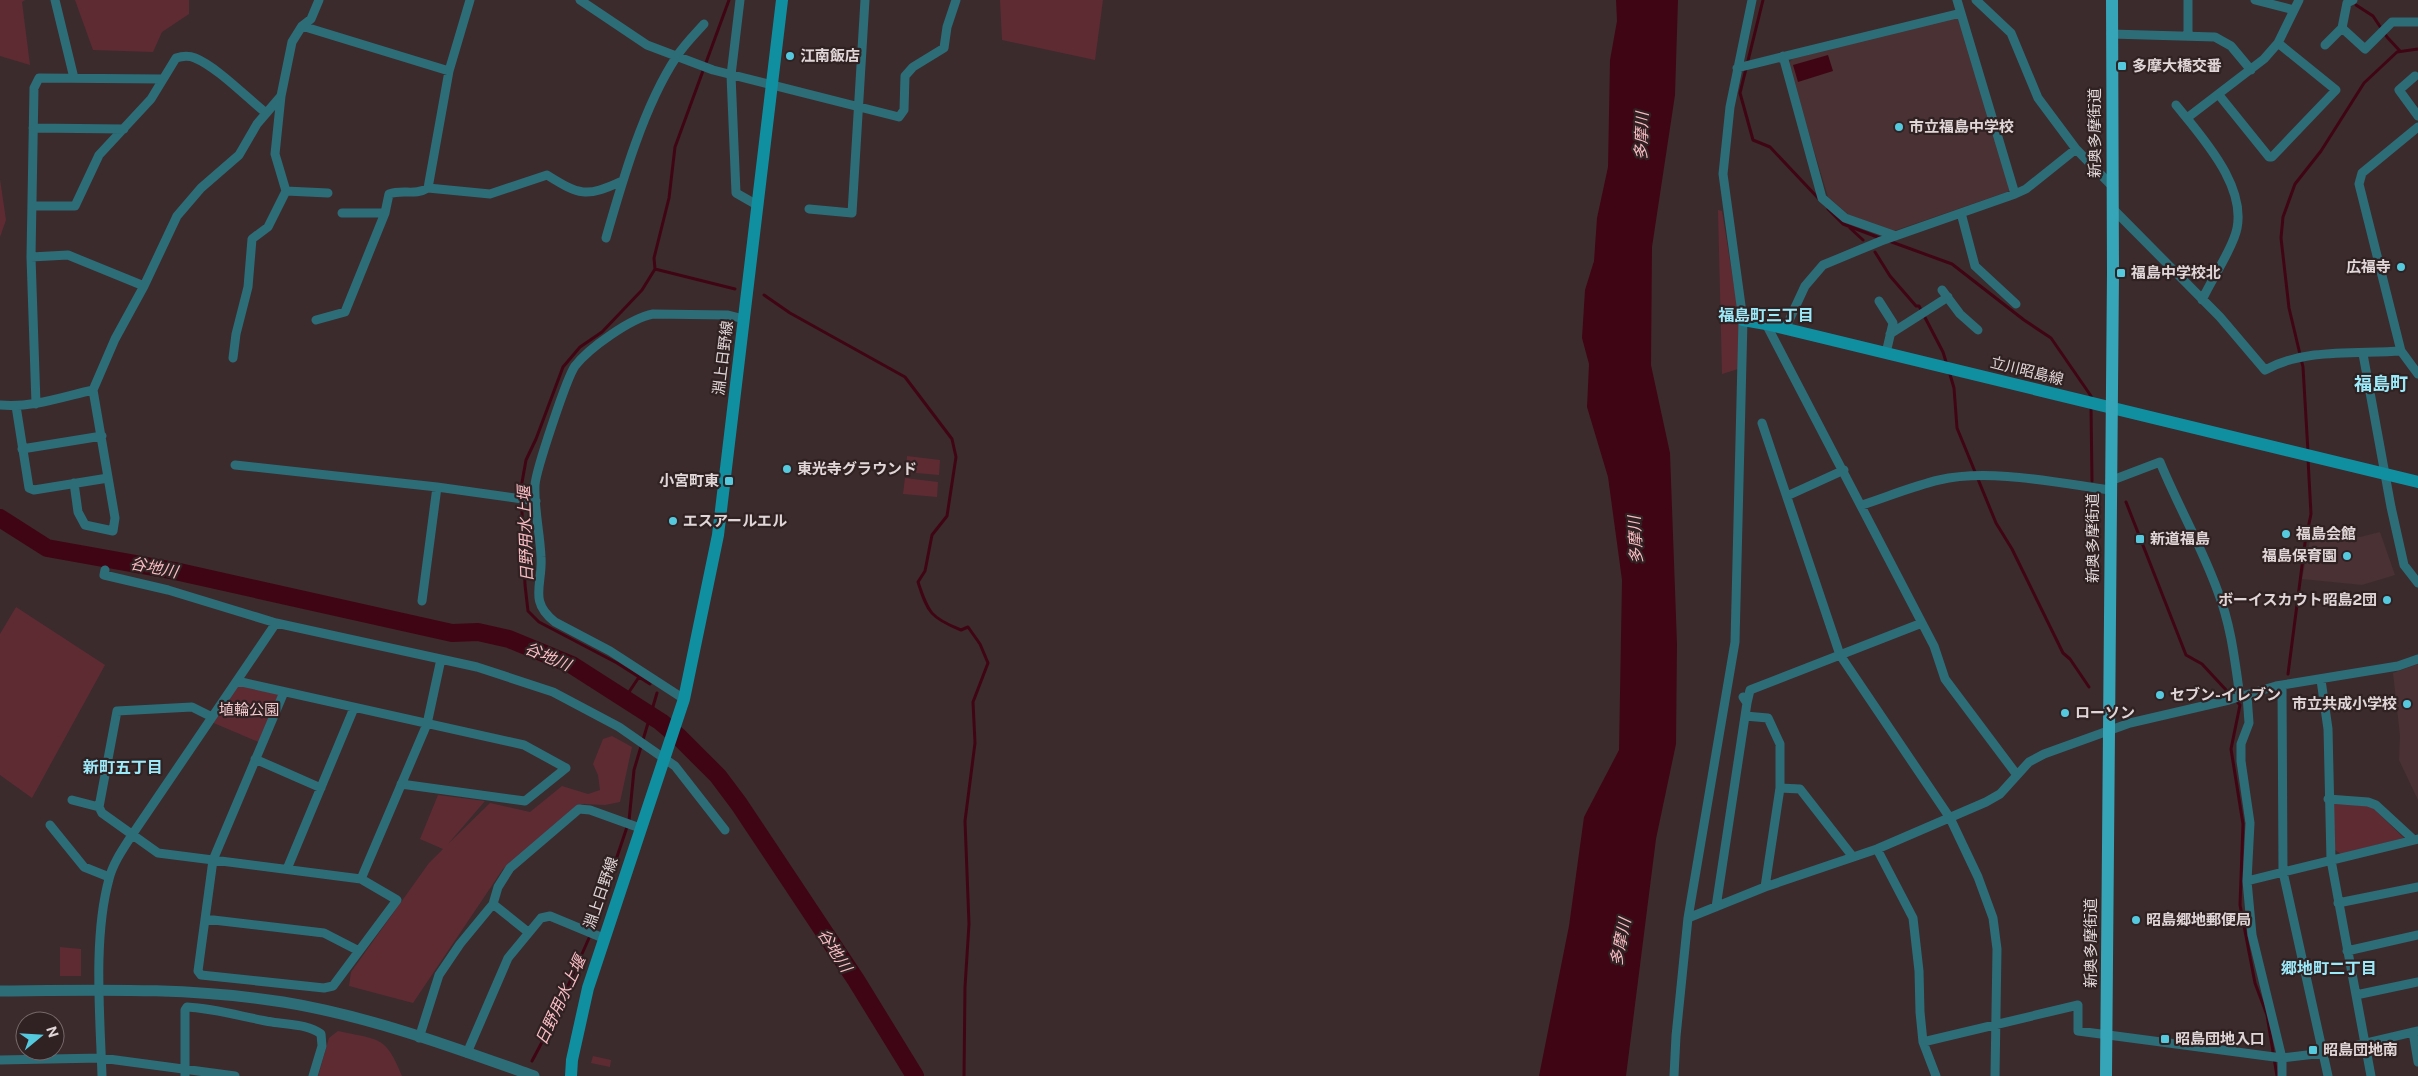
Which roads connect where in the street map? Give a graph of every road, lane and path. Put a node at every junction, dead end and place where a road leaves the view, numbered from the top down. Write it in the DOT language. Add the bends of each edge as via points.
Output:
graph roads {
  1 [pos="55,0"];
  2 [pos="319,0"];
  3 [pos="470,0"];
  4 [pos="580,0"];
  5 [pos="594,0"];
  6 [pos="740,0"];
  7 [pos="782,0"];
  8 [pos="865,0"];
  9 [pos="956,0"];
  10 [pos="1752,0"];
  11 [pos="1957,0"];
  12 [pos="1976,0"];
  13 [pos="2112,0"];
  14 [pos="2188,0"];
  15 [pos="2255,0"];
  16 [pos="2299,0"];
  17 [pos="2352,0"];
  18 [pos="2294,10"];
  19 [pos="597,12"];
  20 [pos="1961,13"];
  21 [pos="2418,22"];
  22 [pos="704,24"];
  23 [pos="302,26"];
  24 [pos="2342,28"];
  25 [pos="2111,34"];
  26 [pos="2188,35"];
  27 [pos="2278,43"];
  28 [pos="2325,45"];
  29 [pos="677,56"];
  30 [pos="1783,56"];
  31 [pos="1744,66"];
  32 [pos="2251,70"];
  33 [pos="449,71"];
  34 [pos="731,75"];
  35 [pos="2415,76"];
  36 [pos="74,78"];
  37 [pos="162,80"];
  38 [pos="771,85"];
  39 [pos="2219,95"];
  40 [pos="281,96"];
  41 [pos="2176,105"];
  42 [pos="859,107"];
  43 [pos="266,113"];
  44 [pos="2418,116"];
  45 [pos="2187,118"];
  46 [pos="2418,127"];
  47 [pos="33,128"];
  48 [pos="124,129"];
  49 [pos="2076,149"];
  50 [pos="622,181"];
  51 [pos="2112,186"];
  52 [pos="428,188"];
  53 [pos="286,191"];
  54 [pos="328,193"];
  55 [pos="2015,194"];
  56 [pos="756,205"];
  57 [pos="32,206"];
  58 [pos="808,209"];
  59 [pos="2113,209"];
  60 [pos="342,213"];
  61 [pos="385,213"];
  62 [pos="1961,213"];
  63 [pos="1893,237"];
  64 [pos="606,238"];
  65 [pos="31,257"];
  66 [pos="144,286"];
  67 [pos="2202,300"];
  68 [pos="1879,301"];
  69 [pos="2016,304"];
  70 [pos="744,319"];
  71 [pos="316,320"];
  72 [pos="1744,320"];
  73 [pos="1766,324"];
  74 [pos="1976,324"];
  75 [pos="1785,329"];
  76 [pos="1890,334"];
  77 [pos="2401,351"];
  78 [pos="1886,354"];
  79 [pos="2363,354"];
  80 [pos="233,358"];
  81 [pos="2418,374"];
  82 [pos="93,390"];
  83 [pos="36,404"];
  84 [pos="0,405"];
  85 [pos="16,406"];
  86 [pos="2110,409"];
  87 [pos="1762,423"];
  88 [pos="102,436"];
  89 [pos="22,449"];
  90 [pos="235,465"];
  91 [pos="1844,470"];
  92 [pos="2385,474"];
  93 [pos="108,478"];
  94 [pos="2418,482"];
  95 [pos="74,484"];
  96 [pos="2110,486"];
  97 [pos="437,487"];
  98 [pos="1787,496"];
  99 [pos="536,501"];
  100 [pos="1862,505"];
  101 [pos="105,570"];
  102 [pos="2418,583"];
  103 [pos="422,601"];
  104 [pos="276,623"];
  105 [pos="1922,623"];
  106 [pos="1840,655"];
  107 [pos="441,659"];
  108 [pos="2418,659"];
  109 [pos="2320,680"];
  110 [pos="237,681"];
  111 [pos="2282,685"];
  112 [pos="284,692"];
  113 [pos="2238,697"];
  114 [pos="684,699"];
  115 [pos="354,708"];
  116 [pos="1745,716"];
  117 [pos="212,717"];
  118 [pos="427,724"];
  119 [pos="2109,732"];
  120 [pos="665,756"];
  121 [pos="255,759"];
  122 [pos="2017,775"];
  123 [pos="401,784"];
  124 [pos="321,788"];
  125 [pos="1780,788"];
  126 [pos="2328,799"];
  127 [pos="72,800"];
  128 [pos="99,807"];
  129 [pos="1950,818"];
  130 [pos="50,824"];
  131 [pos="640,828"];
  132 [pos="726,830"];
  133 [pos="132,835"];
  134 [pos="2416,840"];
  135 [pos="1877,849"];
  136 [pos="1854,857"];
  137 [pos="213,860"];
  138 [pos="2331,860"];
  139 [pos="287,869"];
  140 [pos="2283,872"];
  141 [pos="109,877"];
  142 [pos="361,879"];
  143 [pos="2247,880"];
  144 [pos="2418,887"];
  145 [pos="1764,888"];
  146 [pos="2338,903"];
  147 [pos="493,904"];
  148 [pos="1716,907"];
  149 [pos="1688,918"];
  150 [pos="205,919"];
  151 [pos="528,932"];
  152 [pos="2418,935"];
  153 [pos="603,938"];
  154 [pos="359,950"];
  155 [pos="2347,951"];
  156 [pos="2418,982"];
  157 [pos="99,989"];
  158 [pos="0,991"];
  159 [pos="2356,995"];
  160 [pos="1996,1026"];
  161 [pos="2416,1032"];
  162 [pos="2106,1033"];
  163 [pos="419,1038"];
  164 [pos="1923,1042"];
  165 [pos="2366,1044"];
  166 [pos="467,1052"];
  167 [pos="2324,1053"];
  168 [pos="101,1058"];
  169 [pos="2277,1058"];
  170 [pos="0,1060"];
  171 [pos="2418,1062"];
  172 [pos="185,1073"];
  173 [pos="102,1076"];
  174 [pos="235,1076"];
  175 [pos="313,1076"];
  176 [pos="534,1076"];
  177 [pos="571,1076"];
  178 [pos="1674,1076"];
  179 [pos="1936,1076"];
  180 [pos="1995,1076"];
  181 [pos="2106,1076"];
  182 [pos="2282,1076"];
  183 [pos="2328,1076"];
  184 [pos="2371,1076"];
  1 -- 36 [label="street"];
  2 -- 23 [label="street" via="311,19"];
  3 -- 33 [label="street"];
  4 -- 19 [label="street"];
  5 -- 19 [label="street"];
  6 -- 34 [label="street"];
  7 -- 38 [label="main road, 淵上日野線"];
  8 -- 42 [label="street"];
  9 -- 42 [label="street" via="944,48 913,67 905,76 904,110 899,117"];
  10 -- 31 [label="street"];
  11 -- 20 [label="street"];
  12 -- 49 [label="street" via="2011,33 2038,98"];
  13 -- 25 [label="main road, 新奥多摩街道"];
  14 -- 26 [label="street"];
  15 -- 18 [label="street"];
  16 -- 18 [label="street"];
  17 -- 24 [label="street" via="2347,3"];
  18 -- 27 [label="street"];
  19 -- 29 [label="street" via="647,45"];
  20 -- 30 [label="street"];
  20 -- 55 [label="street"];
  21 -- 24 [label="street" via="2392,22 2365,49"];
  22 -- 29 [label="street"];
  23 -- 33 [label="street"];
  23 -- 40 [label="street" via="292,42"];
  24 -- 28 [label="street"];
  25 -- 26 [label="street"];
  25 -- 51 [label="main road, 新奥多摩街道"];
  26 -- 32 [label="street" via="2223,40"];
  27 -- 32 [label="street"];
  27 -- 39 [label="street" via="2336,90 2272,157"];
  29 -- 34 [label="street"];
  29 -- 50 [label="street" via="658,90"];
  30 -- 31 [label="street"];
  30 -- 63 [label="street" via="1822,198 1845,218"];
  31 -- 72 [label="street" via="1724,152 1723,174"];
  32 -- 39 [label="street"];
  33 -- 52 [label="street"];
  34 -- 38 [label="street"];
  34 -- 56 [label="street" via="736,193"];
  35 -- 44 [label="street" via="2398,90"];
  36 -- 37 [label="street"];
  36 -- 47 [label="street" via="39,78 34,88"];
  37 -- 43 [label="street" via="176,58 193,57"];
  37 -- 48 [label="street" via="151,99"];
  38 -- 42 [label="street"];
  38 -- 56 [label="main road, 淵上日野線"];
  39 -- 45 [label="street"];
  40 -- 43 [label="street"];
  40 -- 53 [label="street" via="275,154"];
  41 -- 45 [label="street"];
  42 -- 58 [label="street" via="852,213"];
  43 -- 66 [label="street" via="239,155 201,188 177,216"];
  45 -- 67 [label="street" via="2216,154 2230,182 2236,208 2235,237"];
  46 -- 77 [label="street" via="2362,173 2359,184"];
  47 -- 48 [label="street"];
  47 -- 57 [label="street"];
  48 -- 57 [label="street" via="100,155 75,206"];
  49 -- 51 [label="street"];
  49 -- 55 [label="street" via="2026,189"];
  50 -- 52 [label="street" via="604,190 576,192 547,174 490,194"];
  50 -- 64 [label="street"];
  51 -- 59 [label="main road, 新奥多摩街道"];
  52 -- 61 [label="street" via="419,193 389,194"];
  53 -- 54 [label="street"];
  53 -- 80 [label="street" via="268,227 252,239 248,287"];
  55 -- 62 [label="street"];
  56 -- 70 [label="main road, 淵上日野線"];
  57 -- 65 [label="street"];
  59 -- 67 [label="street"];
  59 -- 86 [label="main road, 新奥多摩街道"];
  60 -- 61 [label="street"];
  61 -- 71 [label="street" via="346,312"];
  62 -- 63 [label="street"];
  62 -- 69 [label="street" via="1975,266"];
  63 -- 75 [label="street" via="1823,264 1805,286"];
  65 -- 66 [label="street" via="68,255"];
  65 -- 83 [label="street"];
  66 -- 82 [label="street" via="115,339"];
  67 -- 79 [label="street" via="2266,370 2281,361 2300,357"];
  68 -- 76 [label="street" via="1893,323"];
  70 -- 99 [label="street" via="728,315 642,316 588,353 574,368 540,462 535,483"];
  70 -- 114 [label="main road, 淵上日野線" via="718,535"];
  72 -- 73 [label="main road, 立川昭島線"];
  72 -- 149 [label="street" via="1735,642"];
  73 -- 75 [label="main road, 立川昭島線"];
  73 -- 91 [label="street"];
  74 -- 76 [label="street" via="1960,314 1945,294"];
  75 -- 78 [label="main road, 立川昭島線"];
  76 -- 78 [label="street"];
  77 -- 79 [label="street"];
  77 -- 81 [label="street"];
  78 -- 86 [label="main road, 立川昭島線"];
  79 -- 92 [label="street"];
  82 -- 83 [label="street"];
  82 -- 88 [label="street"];
  83 -- 85 [label="street"];
  84 -- 85 [label="street"];
  85 -- 89 [label="street"];
  86 -- 92 [label="main road, 立川昭島線"];
  86 -- 96 [label="main road, 新奥多摩街道"];
  87 -- 98 [label="street"];
  88 -- 89 [label="street"];
  88 -- 93 [label="street"];
  89 -- 95 [label="street" via="29,488"];
  90 -- 97 [label="street"];
  91 -- 98 [label="street"];
  91 -- 100 [label="street"];
  92 -- 94 [label="main road"];
  92 -- 102 [label="street" via="2404,565"];
  93 -- 95 [label="street"];
  93 -- 95 [label="street" via="115,518 113,531 85,525 78,512"];
  96 -- 100 [label="street" via="2015,478 1938,480"];
  96 -- 113 [label="street" via="2160,462 2199,543 2219,594 2232,644"];
  96 -- 119 [label="main road, 新奥多摩街道"];
  97 -- 99 [label="street"];
  97 -- 103 [label="street"];
  98 -- 106 [label="street"];
  99 -- 114 [label="street" via="541,558 538,600 544,613 637,667"];
  100 -- 105 [label="street"];
  101 -- 104 [label="street" via="104,575 168,590"];
  104 -- 107 [label="street"];
  104 -- 110 [label="street"];
  105 -- 106 [label="street"];
  105 -- 122 [label="street" via="1934,646 1945,680"];
  106 -- 116 [label="street" via="1750,690 1745,700"];
  106 -- 129 [label="street"];
  107 -- 118 [label="street"];
  107 -- 120 [label="street" via="495,672 553,692"];
  108 -- 109 [label="street" via="2398,666"];
  109 -- 111 [label="street"];
  109 -- 126 [label="street" via="2328,729"];
  110 -- 112 [label="street"];
  110 -- 117 [label="street"];
  111 -- 113 [label="street"];
  111 -- 140 [label="street"];
  112 -- 115 [label="street"];
  112 -- 121 [label="street"];
  113 -- 119 [label="street" via="2130,723"];
  113 -- 143 [label="street" via="2249,723 2241,744 2250,823"];
  114 -- 120 [label="main road, 淵上日野線"];
  115 -- 118 [label="street"];
  115 -- 124 [label="street"];
  116 -- 125 [label="street" via="1768,718 1780,744"];
  116 -- 148 [label="street"];
  117 -- 128 [label="street" via="192,706 117,711"];
  117 -- 133 [label="street"];
  118 -- 123 [label="street"];
  118 -- 123 [label="street" via="524,745 566,768 524,802"];
  119 -- 122 [label="street" via="2044,754"];
  119 -- 162 [label="main road, 新奥多摩街道"];
  120 -- 131 [label="main road, 淵上日野線"];
  120 -- 132 [label="street"];
  121 -- 124 [label="street"];
  121 -- 137 [label="street"];
  122 -- 129 [label="street" via="2000,794"];
  123 -- 142 [label="street"];
  124 -- 139 [label="street"];
  125 -- 136 [label="street" via="1800,789"];
  125 -- 145 [label="street"];
  126 -- 134 [label="street" via="2376,805"];
  126 -- 138 [label="street"];
  127 -- 128 [label="street"];
  128 -- 133 [label="street" via="102,813"];
  129 -- 135 [label="street"];
  129 -- 160 [label="street" via="1978,877 1992,918 1997,949"];
  130 -- 141 [label="street" via="84,867"];
  131 -- 147 [label="street" via="579,809 510,868 498,887"];
  131 -- 153 [label="main road, 淵上日野線"];
  133 -- 137 [label="street" via="158,853"];
  133 -- 141 [label="street"];
  134 -- 138 [label="street"];
  135 -- 136 [label="street"];
  135 -- 164 [label="street" via="1913,918"];
  136 -- 145 [label="street"];
  137 -- 139 [label="street"];
  137 -- 150 [label="street"];
  138 -- 140 [label="street"];
  138 -- 146 [label="street"];
  139 -- 142 [label="street"];
  140 -- 143 [label="street"];
  140 -- 167 [label="street"];
  141 -- 157 [label="street" via="103,908"];
  142 -- 154 [label="street" via="397,900"];
  143 -- 169 [label="street" via="2253,943"];
  144 -- 146 [label="street"];
  145 -- 148 [label="street"];
  146 -- 155 [label="street"];
  147 -- 151 [label="street"];
  147 -- 163 [label="street" via="439,975"];
  148 -- 149 [label="street"];
  149 -- 178 [label="street"];
  150 -- 154 [label="street" via="324,933"];
  150 -- 154 [label="street" via="198,971 201,975 324,988 333,986"];
  151 -- 153 [label="street" via="540,918 550,916"];
  151 -- 166 [label="street" via="508,958"];
  152 -- 155 [label="street"];
  153 -- 177 [label="main road, 淵上日野線" via="578,1027"];
  155 -- 159 [label="street"];
  156 -- 159 [label="street"];
  157 -- 158 [label="street"];
  157 -- 163 [label="street" via="188,991 285,1003 332,1012"];
  157 -- 168 [label="street"];
  159 -- 165 [label="street"];
  160 -- 162 [label="street" via="2078,1005 2078,1031"];
  160 -- 164 [label="street"];
  160 -- 180 [label="street"];
  161 -- 165 [label="street"];
  161 -- 171 [label="street"];
  162 -- 169 [label="street"];
  162 -- 181 [label="main road, 新奥多摩街道"];
  163 -- 166 [label="street"];
  164 -- 179 [label="street"];
  165 -- 167 [label="street"];
  165 -- 184 [label="street"];
  166 -- 176 [label="street"];
  167 -- 169 [label="street"];
  167 -- 183 [label="street"];
  168 -- 170 [label="street"];
  168 -- 172 [label="street"];
  168 -- 173 [label="street"];
  169 -- 182 [label="street"];
  172 -- 174 [label="street"];
  172 -- 175 [label="street" via="185,1010 197,1008 216,1009 319,1032 322,1034 322,1046"];
}
